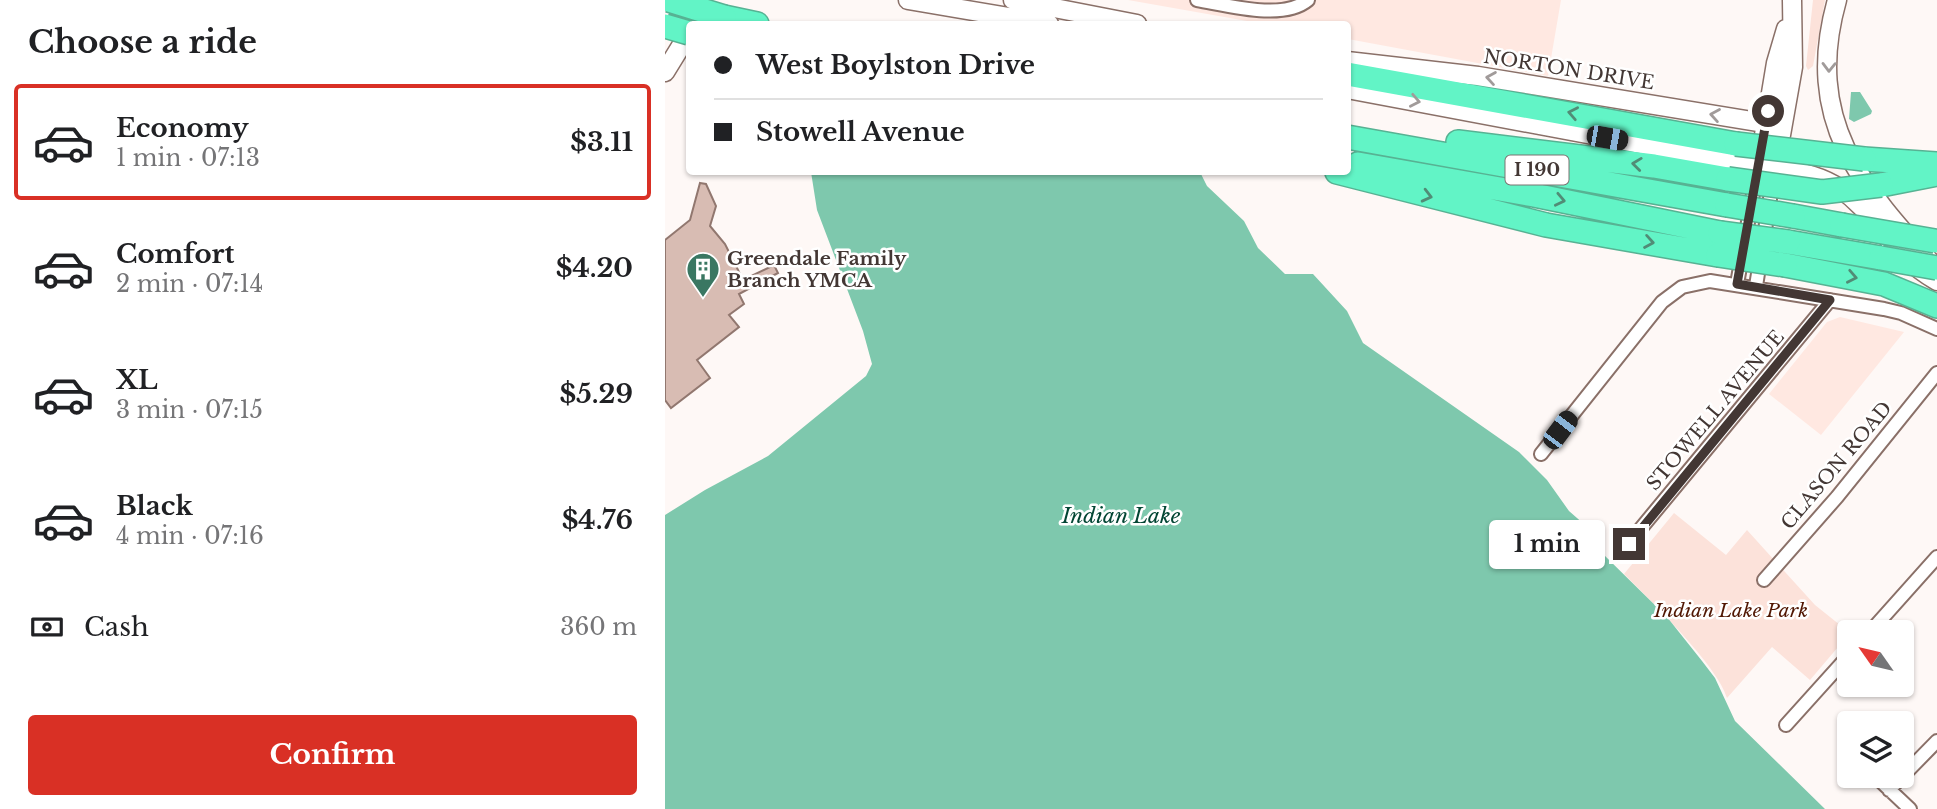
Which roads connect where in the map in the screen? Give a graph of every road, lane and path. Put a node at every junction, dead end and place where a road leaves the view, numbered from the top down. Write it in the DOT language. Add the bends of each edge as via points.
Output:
graph roads {
  1 [pos="670,0"];
  2 [pos="690,0"];
  3 [pos="908,0"];
  4 [pos="1013,0"];
  5 [pos="1197,0"];
  6 [pos="1308,0"];
  7 [pos="1837,0"];
  8 [pos="1846,0"];
  9 [pos="1792,6"];
  10 [pos="717,8"];
  11 [pos="699,21"];
  12 [pos="750,21"];
  13 [pos="1031,21"];
  14 [pos="1122,21"];
  15 [pos="1831,24"];
  16 [pos="665,26"];
  17 [pos="686,32"];
  18 [pos="665,38"];
  19 [pos="686,38"];
  20 [pos="1351,61"];
  21 [pos="665,72"];
  22 [pos="1351,75"];
  23 [pos="1351,90"];
  24 [pos="1774,124"];
  25 [pos="1351,130"];
  26 [pos="1351,138"];
  27 [pos="1351,164"];
  28 [pos="1937,164"];
  29 [pos="1766,167"];
  30 [pos="1937,174"];
  31 [pos="1349,175"];
  32 [pos="1936,242"];
  33 [pos="1719,244"];
  34 [pos="1937,268"];
  35 [pos="1937,281"];
  36 [pos="1737,284"];
  37 [pos="1756,286"];
  38 [pos="1830,300"];
  39 [pos="1937,306"];
  40 [pos="1937,329"];
  41 [pos="1937,373"];
  42 [pos="1541,454"];
  43 [pos="1629,544"];
  44 [pos="1937,557"];
  45 [pos="1763,580"];
  46 [pos="1881,620"];
  47 [pos="1837,668"];
  48 [pos="1786,724"];
  49 [pos="1937,741"];
  50 [pos="1889,790"];
  51 [pos="1910,809"];
  1 -- 10 [label="highway, bridge"];
  2 -- 18 [label="main road"];
  3 -- 13 [label="main road"];
  4 -- 14 [label="main road"];
  5 -- 6 [label="street" via="1267,10 1291,8"];
  7 -- 15 [label="main road"];
  8 -- 15 [label="main road"];
  9 -- 24 [label="main road" via="1793,67"];
  10 -- 11 [label="main road"];
  10 -- 12 [label="highway"];
  15 -- 34 [label="main road, one-way" via="1829,88 1840,141 1861,180"];
  16 -- 17 [label="highway, bridge"];
  19 -- 21 [label="main road"];
  24 -- 20 [label="main road, NORTON DRIVE, one-way" via="1478,76"];
  28 -- 22 [label="highway, one-way, bridge" via="1736,144"];
  23 -- 29 [label="main road, one-way"];
  24 -- 29 [label="main road"];
  30 -- 25 [label="highway, one-way, bridge" via="1822,192 1642,164"];
  26 -- 32 [label="highway, I 190, bridge"];
  27 -- 33 [label="highway, I 190, one-way" via="1534,195"];
  29 -- 35 [label="main road" via="1814,174 1845,189 1914,264"];
  29 -- 36 [label="street"];
  29 -- 37 [label="street"];
  31 -- 33 [label="highway, one-way" via="1546,225"];
  33 -- 34 [label="highway, I 190, bridge" via="1788,242"];
  33 -- 39 [label="highway, one-way, bridge" via="1785,265 1884,284"];
  36 -- 37 [label="street"];
  36 -- 42 [label="street" via="1692,284 1667,297"];
  37 -- 38 [label="street"];
  38 -- 40 [label="street" via="1901,313"];
  38 -- 43 [label="street, STOWELL AVENUE"];
  41 -- 45 [label="street, CLASON ROAD"];
  44 -- 46 [label="street"];
  47 -- 48 [label="street"];
  49 -- 50 [label="street"];
  50 -- 51 [label="street"];
}
